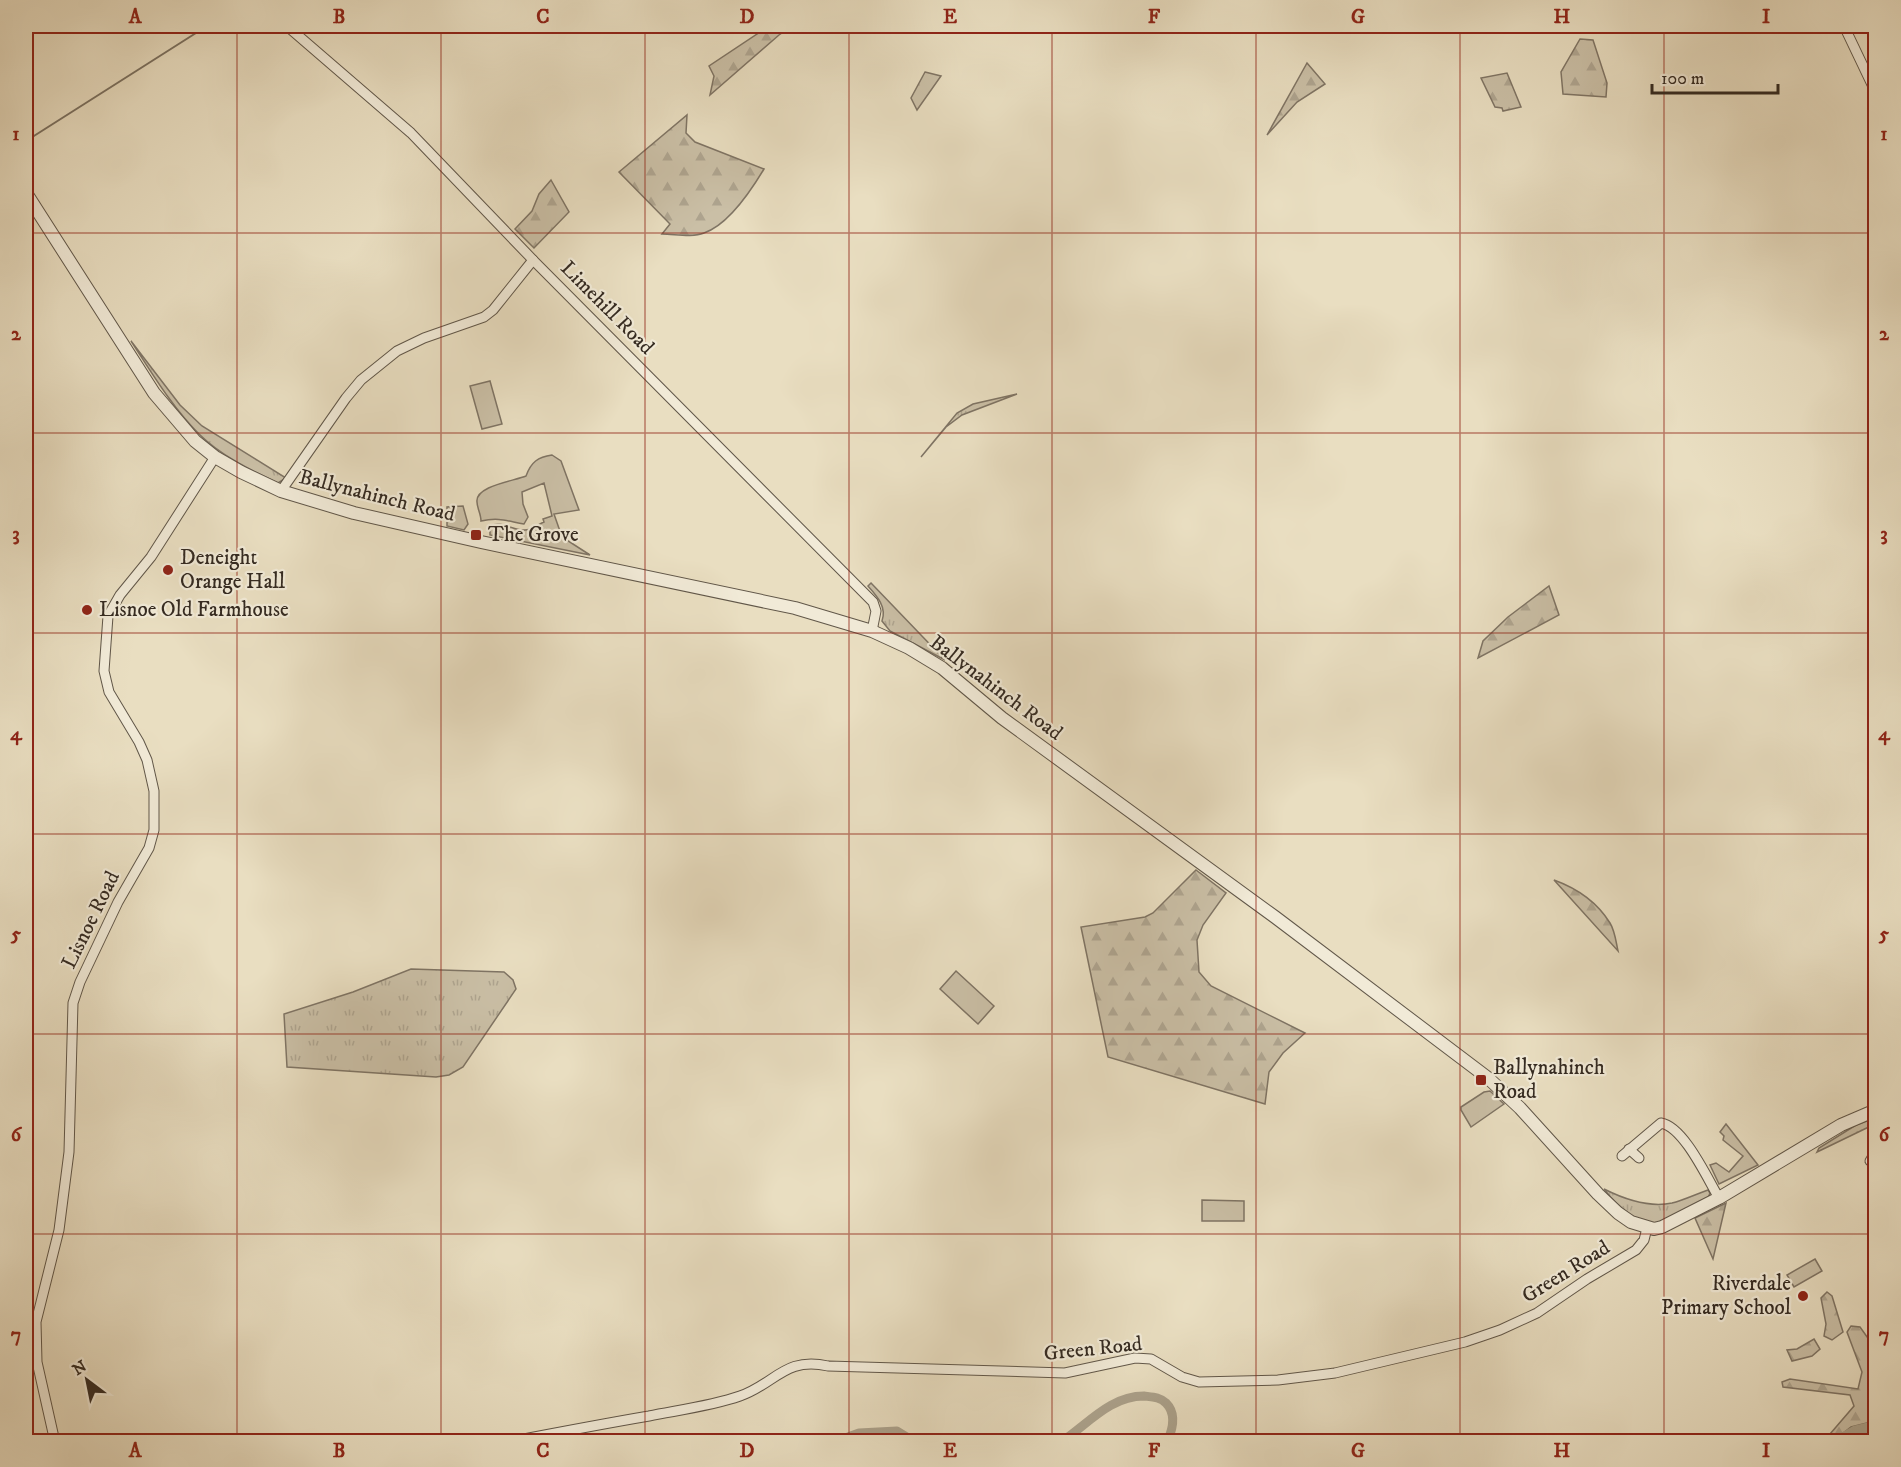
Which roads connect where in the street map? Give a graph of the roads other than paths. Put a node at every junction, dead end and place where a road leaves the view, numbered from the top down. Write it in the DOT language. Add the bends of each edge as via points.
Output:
graph roads {
  1 [pos="287,26"];
  2 [pos="1844,26"];
  3 [pos="1875,93"];
  4 [pos="26,193"];
  5 [pos="533,260"];
  6 [pos="215,457"];
  7 [pos="281,491"];
  8 [pos="872,631"];
  9 [pos="1875,1110"];
  10 [pos="1875,1151"];
  11 [pos="1639,1158"];
  12 [pos="1870,1161"];
  13 [pos="1719,1198"];
  14 [pos="1647,1228"];
  15 [pos="55,1442"];
  16 [pos="508,1442"];
  1 -- 5 [label="street, Limehill Road" via="411,133"];
  2 -- 3 [label="street"];
  4 -- 6 [label="street, Ballynahinch Road" via="154,393 195,441"];
  5 -- 7 [label="street" via="484,317 397,351 361,380"];
  5 -- 8 [label="street, Limehill Road" via="873,602 876,609"];
  6 -- 7 [label="street, Ballynahinch Road"];
  6 -- 15 [label="street, Lisnoe Road" via="108,616 104,671 109,692 147,760 154,791 154,830 149,848 118,902 73,1003 69,1152 59,1230 36,1322 37,1362"];
  7 -- 8 [label="street, Ballynahinch Road" via="414,527 795,608"];
  8 -- 14 [label="street, Ballynahinch Road" via="942,668 1002,718 1481,1073 1512,1100 1611,1206 1630,1222"];
  9 -- 13 [label="street" via="1841,1125"];
  10 -- 12 [label="street"];
  11 -- 13 [label="street" via="1626,1153 1661,1123 1669,1124 1692,1152"];
  13 -- 14 [label="street" via="1662,1227"];
  14 -- 16 [label="street, Green Road" via="1636,1250 1537,1313 1465,1342 1335,1373 1278,1380 1199,1382 1151,1359 1135,1358 1065,1373 803,1363 741,1396"];
}
